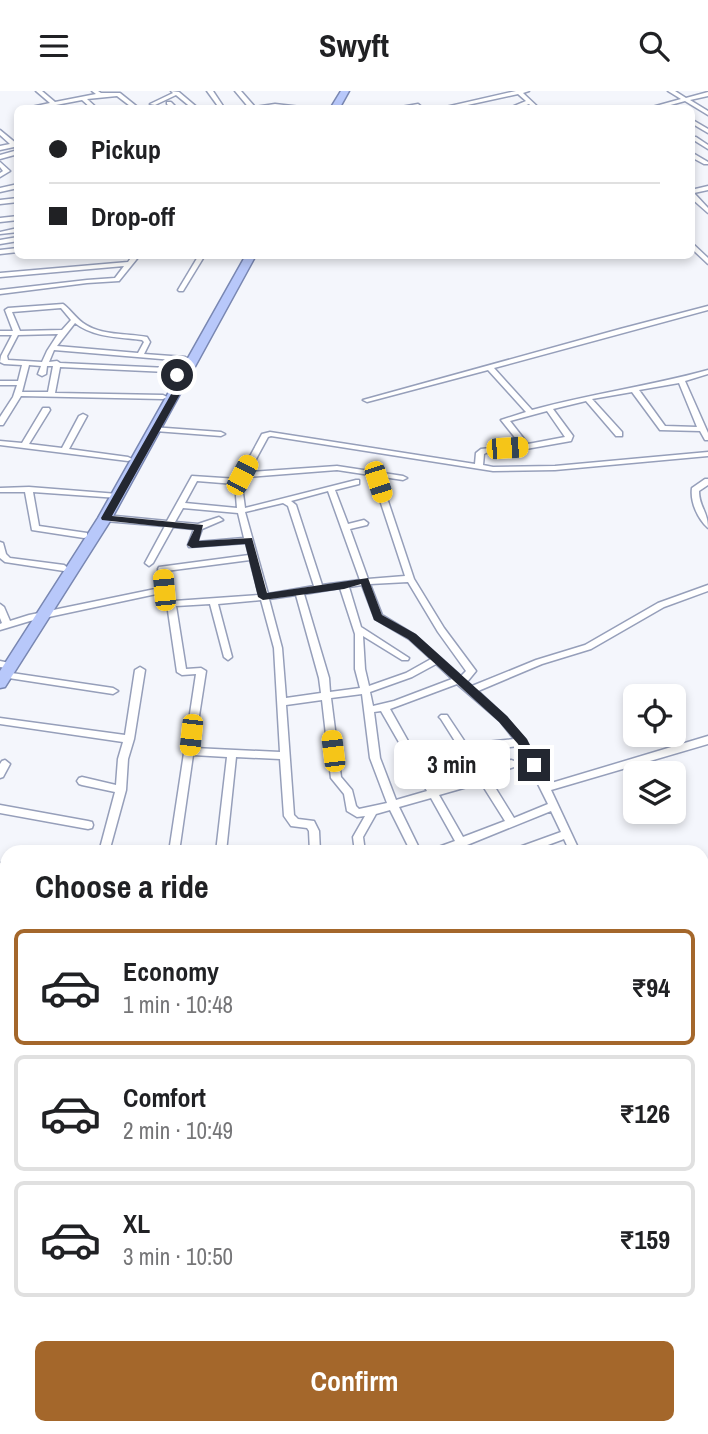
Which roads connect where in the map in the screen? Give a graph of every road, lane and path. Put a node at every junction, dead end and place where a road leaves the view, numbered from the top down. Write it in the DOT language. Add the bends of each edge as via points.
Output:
graph roads {
  1 [pos="39,91"];
  2 [pos="238,91"];
  3 [pos="526,91"];
  4 [pos="671,91"];
  5 [pos="176,92"];
  6 [pos="519,92"];
  7 [pos="97,93"];
  8 [pos="708,94"];
  9 [pos="83,98"];
  10 [pos="686,100"];
  11 [pos="529,101"];
  12 [pos="54,103"];
  13 [pos="169,103"];
  14 [pos="153,104"];
  15 [pos="44,105"];
  16 [pos="91,105"];
  17 [pos="132,105"];
  18 [pos="171,105"];
  19 [pos="192,105"];
  20 [pos="250,105"];
  21 [pos="458,105"];
  22 [pos="519,105"];
  23 [pos="534,105"];
  24 [pos="672,105"];
  25 [pos="694,105"];
  26 [pos="695,126"];
  27 [pos="708,131"];
  28 [pos="0,132"];
  29 [pos="14,146"];
  30 [pos="0,164"];
  31 [pos="3,172"];
  32 [pos="695,197"];
  33 [pos="708,211"];
  34 [pos="14,231"];
  35 [pos="2,233"];
  36 [pos="134,259"];
  37 [pos="200,259"];
  38 [pos="241,259"];
  39 [pos="249,259"];
  40 [pos="131,264"];
  41 [pos="0,275"];
  42 [pos="38,289"];
  43 [pos="181,290"];
  44 [pos="0,292"];
  45 [pos="50,305"];
  46 [pos="707,308"];
  47 [pos="4,310"];
  48 [pos="75,320"];
  49 [pos="16,331"];
  50 [pos="63,332"];
  51 [pos="0,333"];
  52 [pos="53,348"];
  53 [pos="140,355"];
  54 [pos="2,362"];
  55 [pos="26,363"];
  56 [pos="44,363"];
  57 [pos="57,363"];
  58 [pos="184,367"];
  59 [pos="489,367"];
  60 [pos="708,372"];
  61 [pos="42,374"];
  62 [pos="681,380"];
  63 [pos="0,383"];
  64 [pos="20,383"];
  65 [pos="635,389"];
  66 [pos="17,394"];
  67 [pos="51,395"];
  68 [pos="163,397"];
  69 [pos="587,398"];
  70 [pos="367,400"];
  71 [pos="549,408"];
  72 [pos="46,410"];
  73 [pos="531,413"];
  74 [pos="83,416"];
  75 [pos="0,423"];
  76 [pos="155,429"];
  77 [pos="705,433"];
  78 [pos="222,434"];
  79 [pos="619,434"];
  80 [pos="0,443"];
  81 [pos="24,446"];
  82 [pos="526,447"];
  83 [pos="64,452"];
  84 [pos="708,454"];
  85 [pos="128,459"];
  86 [pos="479,467"];
  87 [pos="403,478"];
  88 [pos="241,479"];
  89 [pos="708,481"];
  90 [pos="356,482"];
  91 [pos="378,482"];
  92 [pos="331,488"];
  93 [pos="29,489"];
  94 [pos="0,490"];
  95 [pos="113,496"];
  96 [pos="284,500"];
  97 [pos="181,505"];
  98 [pos="241,512"];
  99 [pos="106,518"];
  100 [pos="219,520"];
  101 [pos="364,523"];
  102 [pos="170,525"];
  103 [pos="708,525"];
  104 [pos="199,527"];
  105 [pos="346,527"];
  106 [pos="84,535"];
  107 [pos="248,540"];
  108 [pos="0,545"];
  109 [pos="253,557"];
  110 [pos="149,563"];
  111 [pos="64,568"];
  112 [pos="410,579"];
  113 [pos="365,580"];
  114 [pos="344,586"];
  115 [pos="708,588"];
  116 [pos="319,589"];
  117 [pos="164,590"];
  118 [pos="299,591"];
  119 [pos="263,597"];
  120 [pos="213,600"];
  121 [pos="171,604"];
  122 [pos="0,607"];
  123 [pos="36,617"];
  124 [pos="3,626"];
  125 [pos="358,629"];
  126 [pos="228,657"];
  127 [pos="405,658"];
  128 [pos="436,660"];
  129 [pos="3,670"];
  130 [pos="140,670"];
  131 [pos="460,682"];
  132 [pos="366,690"];
  133 [pos="113,691"];
  134 [pos="470,691"];
  135 [pos="327,693"];
  136 [pos="281,702"];
  137 [pos="384,708"];
  138 [pos="368,710"];
  139 [pos="444,717"];
  140 [pos="0,721"];
  141 [pos="129,740"];
  142 [pos="708,740"];
  143 [pos="523,742"];
  144 [pos="462,745"];
  145 [pos="190,751"];
  146 [pos="232,753"];
  147 [pos="286,756"];
  148 [pos="512,764"];
  149 [pos="482,776"];
  150 [pos="82,781"];
  151 [pos="545,788"];
  152 [pos="121,790"];
  153 [pos="433,794"];
  154 [pos="393,806"];
  155 [pos="554,806"];
  156 [pos="0,809"];
  157 [pos="373,811"];
  158 [pos="512,823"];
  159 [pos="88,825"];
  160 [pos="565,835"];
  161 [pos="462,843"];
  162 [pos="106,845"];
  163 [pos="175,845"];
  164 [pos="222,845"];
  165 [pos="315,845"];
  166 [pos="359,845"];
  167 [pos="412,845"];
  168 [pos="456,845"];
  169 [pos="537,845"];
  170 [pos="571,845"];
  1 -- 12 [label="street"];
  2 -- 20 [label="street"];
  3 -- 6 [label="street"];
  4 -- 10 [label="street"];
  5 -- 14 [label="street"];
  5 -- 19 [label="street"];
  6 -- 11 [label="street"];
  6 -- 21 [label="street"];
  7 -- 9 [label="street"];
  7 -- 17 [label="street" via="118,95"];
  8 -- 10 [label="street"];
  9 -- 12 [label="street"];
  9 -- 16 [label="street"];
  10 -- 24 [label="street"];
  10 -- 25 [label="street"];
  11 -- 22 [label="street"];
  11 -- 23 [label="street"];
  12 -- 15 [label="street"];
  13 -- 18 [label="street"];
  26 -- 27 [label="street"];
  28 -- 29 [label="street"];
  30 -- 31 [label="street"];
  32 -- 33 [label="street"];
  34 -- 35 [label="street"];
  36 -- 40 [label="street"];
  37 -- 43 [label="street"];
  38 -- 58 [label="highway"];
  39 -- 58 [label="highway"];
  40 -- 41 [label="street"];
  40 -- 42 [label="street" via="117,280"];
  42 -- 44 [label="street"];
  42 -- 45 [label="street"];
  45 -- 47 [label="street"];
  45 -- 48 [label="street" via="63,306"];
  46 -- 59 [label="street"];
  47 -- 49 [label="street"];
  48 -- 50 [label="street"];
  48 -- 53 [label="street" via="92,333 145,338"];
  49 -- 50 [label="street"];
  49 -- 51 [label="street"];
  49 -- 54 [label="street"];
  50 -- 52 [label="street"];
  52 -- 53 [label="street"];
  52 -- 56 [label="street"];
  53 -- 58 [label="street"];
  54 -- 55 [label="street"];
  55 -- 56 [label="street"];
  55 -- 64 [label="street"];
  56 -- 57 [label="street"];
  56 -- 61 [label="street"];
  57 -- 58 [label="street"];
  57 -- 67 [label="street"];
  58 -- 68 [label="highway"];
  58 -- 76 [label="highway"];
  59 -- 70 [label="street"];
  59 -- 73 [label="street"];
  60 -- 62 [label="street"];
  62 -- 65 [label="street"];
  62 -- 77 [label="street"];
  63 -- 64 [label="street"];
  64 -- 66 [label="street"];
  65 -- 69 [label="street"];
  65 -- 77 [label="street" via="663,428"];
  66 -- 67 [label="street"];
  66 -- 75 [label="street"];
  67 -- 68 [label="street"];
  68 -- 85 [label="highway"];
  69 -- 71 [label="street"];
  69 -- 79 [label="street"];
  71 -- 73 [label="street"];
  71 -- 82 [label="street" via="568,439"];
  72 -- 81 [label="street"];
  73 -- 82 [label="street" via="505,420"];
  74 -- 83 [label="street"];
  76 -- 78 [label="street"];
  76 -- 95 [label="highway"];
  80 -- 81 [label="street"];
  81 -- 83 [label="street"];
  82 -- 86 [label="street" via="484,451"];
  83 -- 85 [label="street"];
  84 -- 86 [label="street" via="555,468"];
  85 -- 95 [label="highway"];
  86 -- 88 [label="street" via="270,434 261,441"];
  87 -- 88 [label="street" via="338,468"];
  88 -- 97 [label="street" via="195,478"];
  88 -- 98 [label="street"];
  89 -- 103 [label="street" via="695,490 695,500"];
  90 -- 92 [label="street"];
  91 -- 112 [label="street"];
  92 -- 96 [label="street"];
  92 -- 105 [label="street"];
  93 -- 94 [label="street"];
  93 -- 95 [label="street"];
  93 -- 106 [label="street" via="35,528"];
  95 -- 99 [label="highway"];
  95 -- 106 [label="highway"];
  96 -- 98 [label="street"];
  96 -- 116 [label="street" via="292,505"];
  97 -- 98 [label="street"];
  97 -- 102 [label="street"];
  98 -- 107 [label="street"];
  99 -- 102 [label="street"];
  99 -- 123 [label="highway"];
  100 -- 104 [label="street"];
  101 -- 105 [label="street"];
  102 -- 104 [label="street"];
  102 -- 110 [label="street"];
  104 -- 107 [label="street" via="192,545"];
  105 -- 113 [label="street"];
  106 -- 111 [label="highway"];
  107 -- 109 [label="street"];
  108 -- 111 [label="street" via="8,560"];
  109 -- 117 [label="street" via="162,569"];
  109 -- 119 [label="street"];
  111 -- 123 [label="highway"];
  112 -- 113 [label="street"];
  112 -- 131 [label="street" via="471,671"];
  113 -- 114 [label="street"];
  113 -- 128 [label="street" via="378,617 412,637"];
  114 -- 116 [label="street"];
  114 -- 125 [label="street"];
  115 -- 134 [label="street" via="661,605 587,646"];
  116 -- 118 [label="street"];
  117 -- 121 [label="street"];
  117 -- 123 [label="street"];
  118 -- 119 [label="street"];
  118 -- 135 [label="street"];
  119 -- 120 [label="street"];
  119 -- 136 [label="street" via="278,648"];
  120 -- 121 [label="street"];
  120 -- 126 [label="street"];
  121 -- 145 [label="street" via="182,672 201,671"];
  122 -- 124 [label="street"];
  123 -- 124 [label="street"];
  123 -- 129 [label="highway"];
  125 -- 127 [label="street"];
  125 -- 132 [label="street"];
  128 -- 131 [label="street"];
  128 -- 132 [label="street"];
  129 -- 133 [label="street"];
  130 -- 141 [label="street"];
  131 -- 134 [label="street"];
  131 -- 137 [label="street"];
  132 -- 135 [label="street"];
  132 -- 138 [label="street"];
  134 -- 143 [label="street"];
  135 -- 136 [label="street"];
  135 -- 157 [label="street" via="336,778 349,793 351,808 357,813"];
  136 -- 147 [label="street"];
  137 -- 138 [label="street"];
  137 -- 153 [label="street"];
  138 -- 154 [label="street" via="375,758"];
  139 -- 144 [label="street"];
  140 -- 141 [label="street"];
  141 -- 152 [label="street"];
  142 -- 151 [label="street"];
  143 -- 144 [label="street"];
  143 -- 151 [label="street"];
  144 -- 149 [label="street"];
  145 -- 146 [label="street"];
  145 -- 163 [label="street"];
  146 -- 147 [label="street"];
  146 -- 164 [label="street"];
  147 -- 165 [label="street" via="289,816 295,823 310,824"];
  148 -- 149 [label="street"];
  149 -- 153 [label="street"];
  149 -- 158 [label="street"];
  150 -- 152 [label="street"];
  151 -- 155 [label="street"];
  152 -- 162 [label="street"];
  153 -- 154 [label="street"];
  153 -- 161 [label="street"];
  154 -- 157 [label="street"];
  154 -- 167 [label="street"];
  155 -- 158 [label="street"];
  155 -- 160 [label="street"];
  156 -- 159 [label="street"];
  157 -- 166 [label="street" via="358,837"];
  158 -- 161 [label="street"];
  160 -- 169 [label="street"];
  160 -- 170 [label="street"];
  161 -- 168 [label="street"];
}
